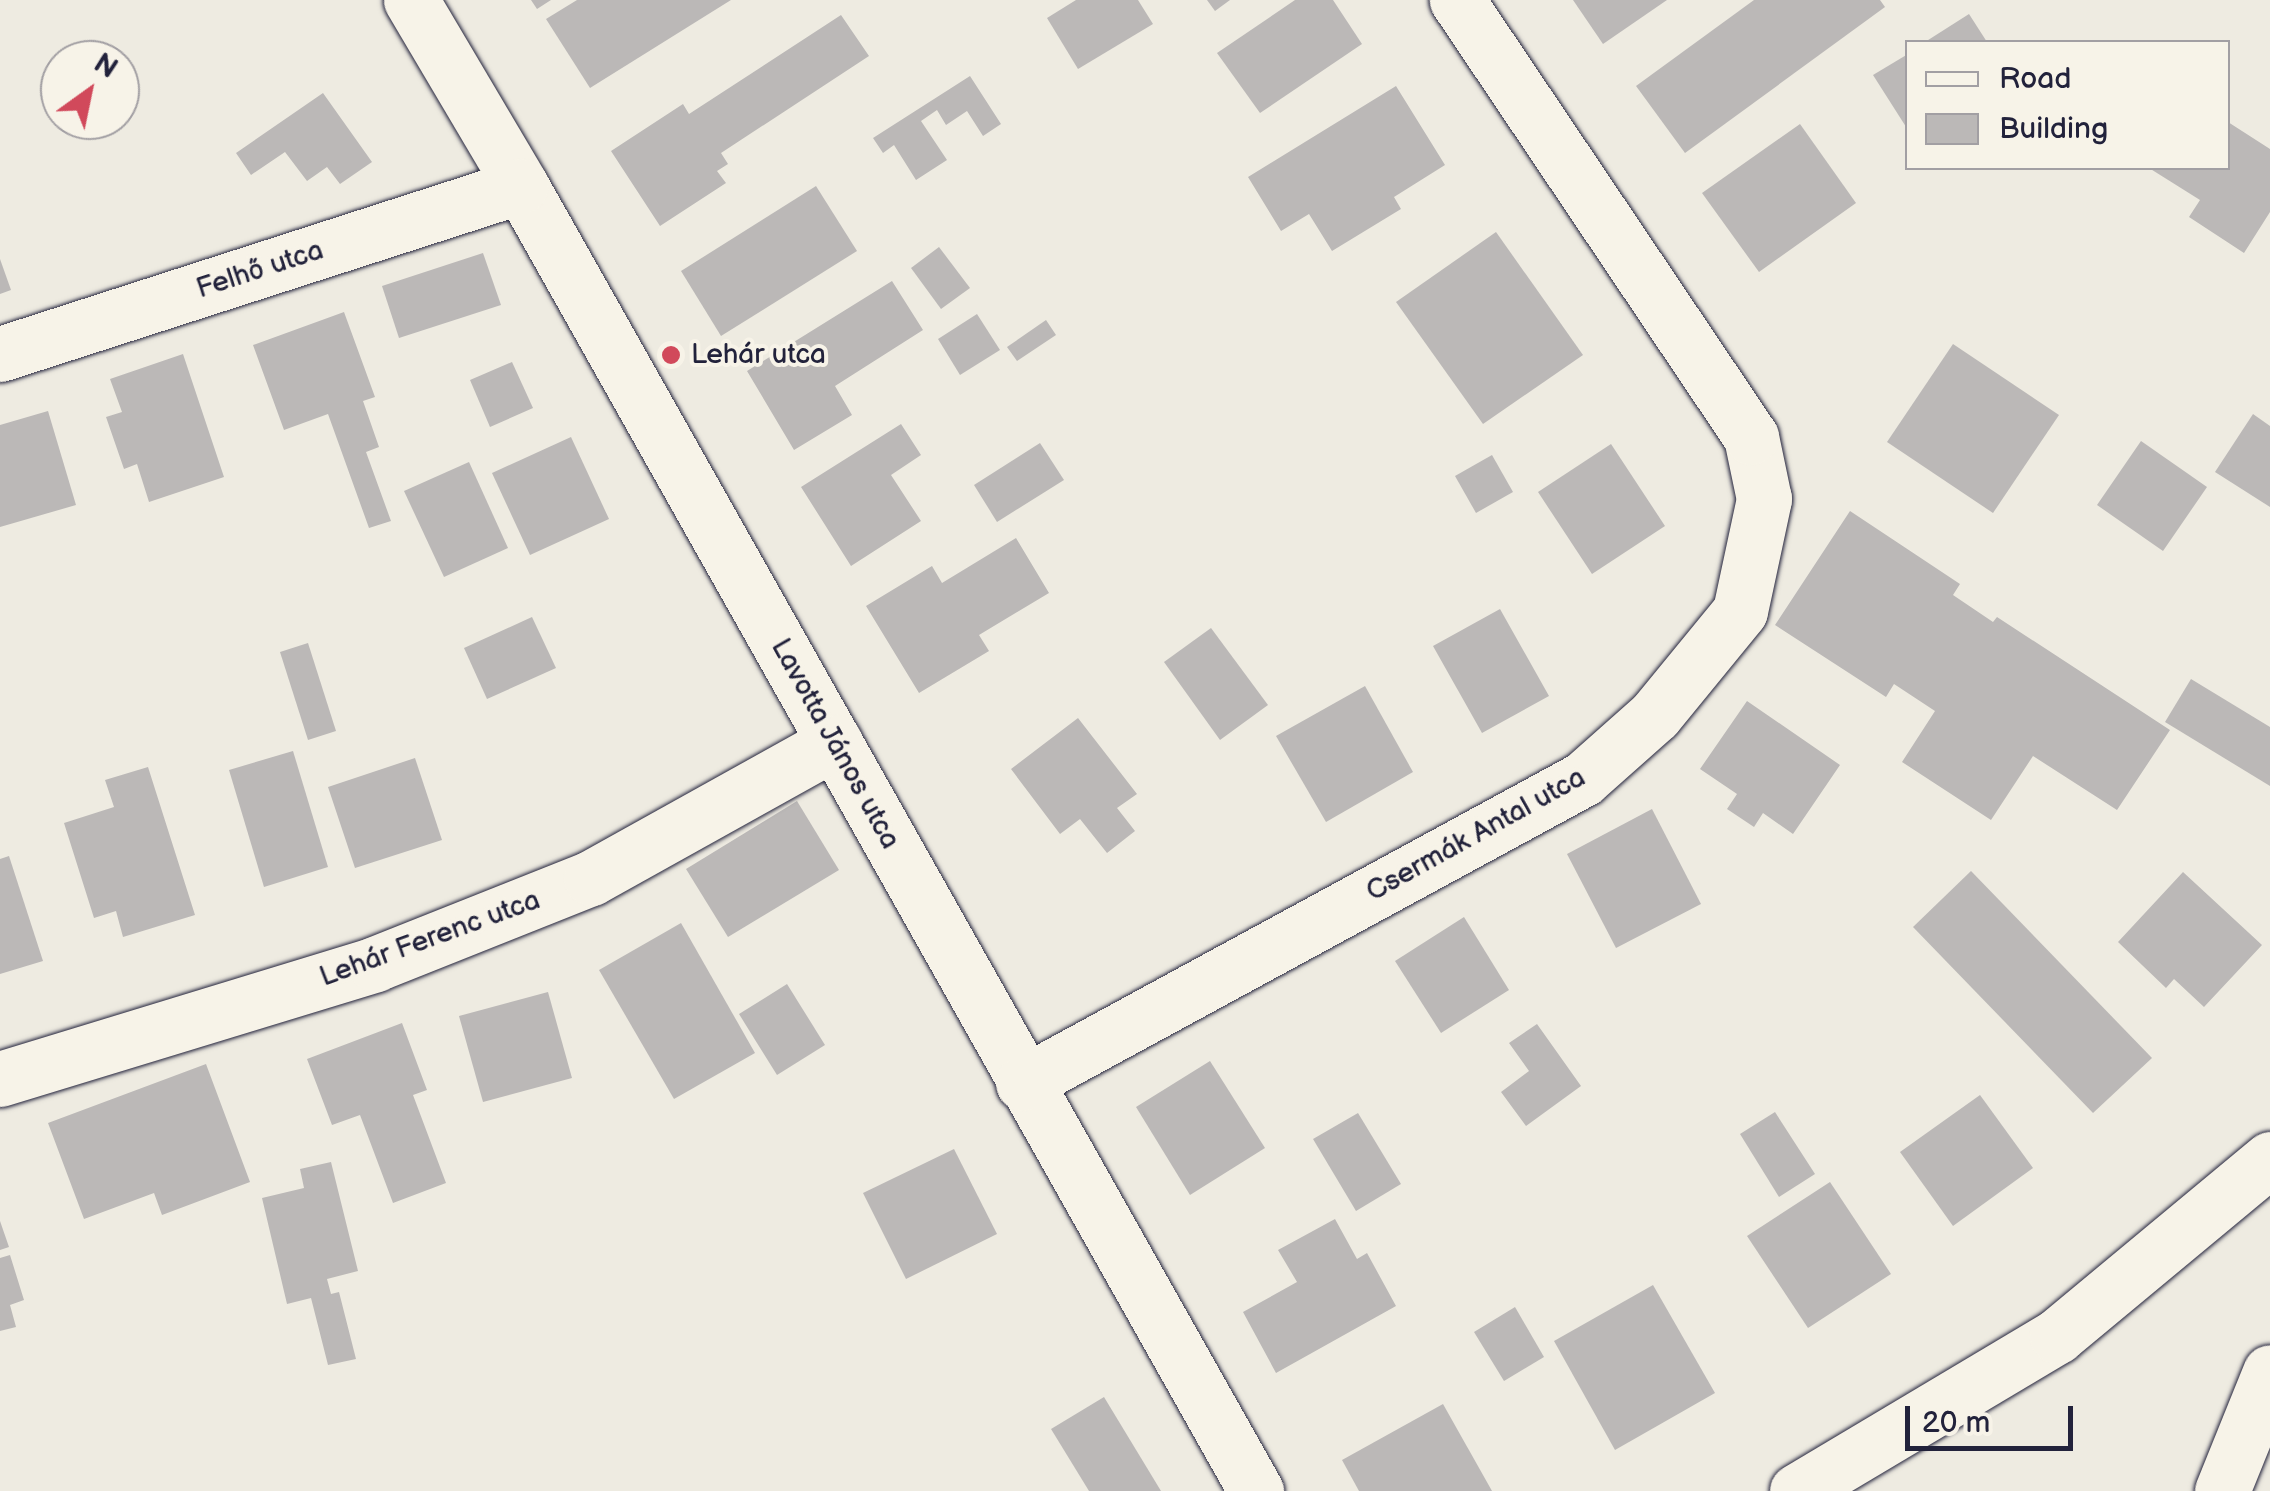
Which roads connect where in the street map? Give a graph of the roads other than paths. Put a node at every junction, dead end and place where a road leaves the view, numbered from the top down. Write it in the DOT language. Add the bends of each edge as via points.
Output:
graph roads {
  1 [pos="411,0"];
  2 [pos="1457,0"];
  3 [pos="520,186"];
  4 [pos="0,354"];
  5 [pos="835,742"];
  6 [pos="0,1079"];
  7 [pos="1024,1083"];
  8 [pos="2270,1159"];
  9 [pos="2270,1372"];
  10 [pos="1256,1491"];
  11 [pos="1796,1491"];
  12 [pos="2222,1491"];
  1 -- 3 [label="street, Lavotta János utca"];
  2 -- 7 [label="street, Csermák Antal utca" via="1751,437 1764,499 1740,611 1655,715 1583,779"];
  3 -- 4 [label="street, Felhő utca"];
  3 -- 5 [label="street, Lavotta János utca"];
  5 -- 6 [label="street, Lehár Ferenc utca" via="591,878 375,964"];
  5 -- 7 [label="street, Lavotta János utca"];
  7 -- 10 [label="street, Lavotta János utca"];
  8 -- 11 [label="street" via="2057,1336"];
  9 -- 12 [label="street"];
}
